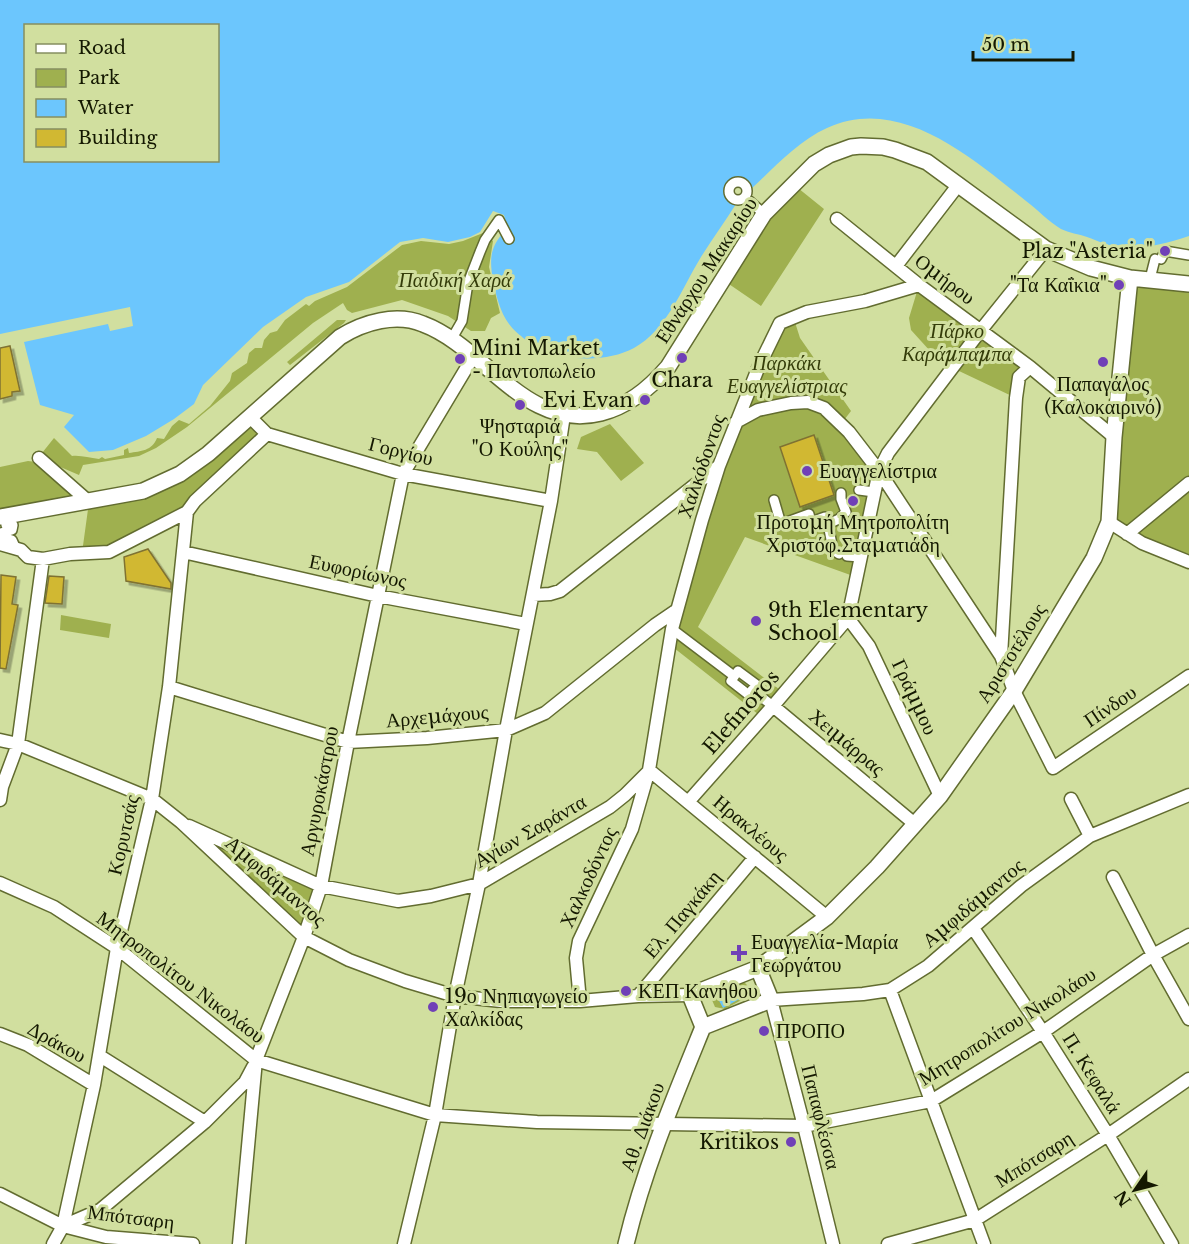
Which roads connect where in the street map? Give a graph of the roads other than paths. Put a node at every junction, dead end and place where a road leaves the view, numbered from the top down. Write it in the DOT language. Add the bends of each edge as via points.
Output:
graph roads {
  1 [pos="959,184"];
  2 [pos="744,197"];
  3 [pos="764,214"];
  4 [pos="837,219"];
  5 [pos="509,239"];
  6 [pos="1046,249"];
  7 [pos="1189,255"];
  8 [pos="896,266"];
  9 [pos="1130,278"];
  10 [pos="1150,279"];
  11 [pos="1189,284"];
  12 [pos="919,285"];
  13 [pos="981,330"];
  14 [pos="451,340"];
  15 [pos="473,357"];
  16 [pos="1030,366"];
  17 [pos="564,416"];
  18 [pos="250,417"];
  19 [pos="736,422"];
  20 [pos="267,434"];
  21 [pos="1114,437"];
  22 [pos="39,458"];
  23 [pos="719,466"];
  24 [pos="879,471"];
  25 [pos="403,474"];
  26 [pos="1189,483"];
  27 [pos="859,490"];
  28 [pos="874,492"];
  29 [pos="841,493"];
  30 [pos="774,500"];
  31 [pos="551,501"];
  32 [pos="89,502"];
  33 [pos="187,512"];
  34 [pos="2,517"];
  35 [pos="1109,522"];
  36 [pos="828,524"];
  37 [pos="1127,534"];
  38 [pos="0,544"];
  39 [pos="15,549"];
  40 [pos="183,552"];
  41 [pos="860,557"];
  42 [pos="43,559"];
  43 [pos="1189,562"];
  44 [pos="532,595"];
  45 [pos="378,596"];
  46 [pos="677,610"];
  47 [pos="848,618"];
  48 [pos="526,624"];
  49 [pos="672,629"];
  50 [pos="1000,656"];
  51 [pos="1189,676"];
  52 [pos="169,687"];
  53 [pos="1014,691"];
  54 [pos="773,706"];
  55 [pos="506,730"];
  56 [pos="0,740"];
  57 [pos="348,742"];
  58 [pos="18,744"];
  59 [pos="649,770"];
  60 [pos="1189,795"];
  61 [pos="940,796"];
  62 [pos="1071,799"];
  63 [pos="0,800"];
  64 [pos="152,800"];
  65 [pos="688,802"];
  66 [pos="180,822"];
  67 [pos="916,825"];
  68 [pos="1090,836"];
  69 [pos="755,857"];
  70 [pos="1113,877"];
  71 [pos="0,883"];
  72 [pos="479,884"];
  73 [pos="321,886"];
  74 [pos="827,917"];
  75 [pos="973,928"];
  76 [pos="1189,935"];
  77 [pos="304,937"];
  78 [pos="117,948"];
  79 [pos="1153,955"];
  80 [pos="758,968"];
  81 [pos="890,990"];
  82 [pos="690,995"];
  83 [pos="455,996"];
  84 [pos="638,996"];
  85 [pos="771,999"];
  86 [pos="580,1001"];
  87 [pos="1189,1019"];
  88 [pos="703,1027"];
  89 [pos="1043,1032"];
  90 [pos="0,1034"];
  91 [pos="100,1056"];
  92 [pos="256,1060"];
  93 [pos="1189,1079"];
  94 [pos="94,1085"];
  95 [pos="931,1101"];
  96 [pos="435,1115"];
  97 [pos="205,1122"];
  98 [pos="664,1123"];
  99 [pos="804,1126"];
  100 [pos="1108,1135"];
  101 [pos="0,1194"];
  102 [pos="975,1220"];
  103 [pos="63,1226"];
  104 [pos="106,1241"];
  105 [pos="53,1244"];
  106 [pos="193,1244"];
  107 [pos="239,1244"];
  108 [pos="404,1244"];
  109 [pos="626,1244"];
  110 [pos="832,1244"];
  111 [pos="888,1244"];
  112 [pos="984,1244"];
  113 [pos="1172,1244"];
  1 -- 3 [label="street, Εθνάρχου Μακαρίου" via="927,162 907,154 883,147 852,147 814,164"];
  1 -- 6 [label="street, Εθνάρχου Μακαρίου"];
  1 -- 8 [label="street"];
  2 -- 3 [label="street"];
  3 -- 17 [label="street, Εθνάρχου Μακαρίου" via="682,347 658,378 615,408 592,415"];
  4 -- 8 [label="street, Ομήρου"];
  5 -- 14 [label="street" via="499,220 480,252 468,283 462,321"];
  6 -- 9 [label="street, Εθνάρχου Μακαρίου" via="1091,268"];
  6 -- 13 [label="street, Elefinoros"];
  7 -- 10 [label="street" via="1165,251"];
  8 -- 12 [label="street, Ομήρου"];
  9 -- 10 [label="street, Εθνάρχου Μακαρίου"];
  9 -- 21 [label="street, Αριστοτέλους"];
  10 -- 11 [label="street, Εθνάρχου Μακαρίου"];
  12 -- 13 [label="street, Ομήρου"];
  12 -- 19 [label="street, Χαλκόδοντος" via="807,312 780,323"];
  13 -- 16 [label="street, Ομήρου"];
  13 -- 24 [label="street, Elefinoros" via="888,453"];
  14 -- 15 [label="street, Εθνάρχου Μακαρίου"];
  14 -- 18 [label="street, Εθνάρχου Μακαρίου" via="421,322 390,319 365,324 329,346"];
  15 -- 17 [label="street, Εθνάρχου Μακαρίου" via="532,402"];
  15 -- 25 [label="street, Αργυροκάστρου"];
  16 -- 21 [label="street, Ομήρου"];
  16 -- 50 [label="street" via="1019,377 1016,398"];
  17 -- 31 [label="street"];
  18 -- 20 [label="street, Γοργίου"];
  18 -- 32 [label="street" via="180,474 143,491"];
  19 -- 23 [label="street, Χαλκόδοντος"];
  19 -- 24 [label="street" via="776,405 817,405 849,432"];
  20 -- 25 [label="street, Γοργίου"];
  20 -- 33 [label="street"];
  21 -- 35 [label="street, Αριστοτέλους"];
  22 -- 32 [label="street"];
  23 -- 44 [label="street" via="560,591"];
  23 -- 46 [label="street, Χαλκόδοντος"];
  24 -- 28 [label="street, Elefinoros"];
  24 -- 50 [label="street"];
  25 -- 31 [label="street, Γοργίου"];
  25 -- 45 [label="street, Αργυροκάστρου"];
  26 -- 37 [label="street"];
  27 -- 28 [label="street"];
  28 -- 41 [label="street, Elefinoros"];
  29 -- 36 [label="street" via="846,512"];
  30 -- 36 [label="street" via="778,525 808,514 811,522 825,517"];
  31 -- 44 [label="street"];
  32 -- 34 [label="street"];
  33 -- 40 [label="street, Κορυτσάς"];
  33 -- 42 [label="street" via="109,552"];
  34 -- 39 [label="street" via="6,525 13,525 12,530 1,533 2,537 12,540"];
  35 -- 37 [label="street"];
  35 -- 53 [label="street, Αριστοτέλους" via="1094,558"];
  36 -- 41 [label="street" via="833,550"];
  37 -- 43 [label="street"];
  38 -- 39 [label="street"];
  39 -- 42 [label="street" via="27,557"];
  40 -- 45 [label="street, Ευφορίωνος"];
  40 -- 52 [label="street, Κορυτσάς"];
  41 -- 47 [label="street, Elefinoros"];
  42 -- 58 [label="street"];
  44 -- 48 [label="street"];
  45 -- 48 [label="street, Ευφορίωνος"];
  45 -- 57 [label="street, Αργυροκάστρου"];
  46 -- 49 [label="street, Χαλκόδοντος"];
  46 -- 55 [label="street, Αρχεμάχους" via="544,713"];
  47 -- 54 [label="street, Elefinoros"];
  47 -- 61 [label="street, Γράμμου" via="869,646"];
  48 -- 55 [label="street"];
  49 -- 54 [label="street, Χειμάρρας" via="734,676 731,681 749,695 752,690"];
  49 -- 59 [label="street, Χαλκόδοντος"];
  50 -- 53 [label="street"];
  51 -- 53 [label="street, Πίνδου" via="1053,768"];
  52 -- 57 [label="street, Αρχεμάχους"];
  52 -- 64 [label="street, Κορυτσάς"];
  53 -- 61 [label="street, Αριστοτέλους"];
  54 -- 65 [label="street, Elefinoros"];
  54 -- 67 [label="street, Χειμάρρας"];
  55 -- 57 [label="street, Αρχεμάχους"];
  55 -- 72 [label="street"];
  56 -- 58 [label="street, Αμφιδάμαντος"];
  57 -- 73 [label="street, Αργυροκάστρου"];
  58 -- 63 [label="street"];
  58 -- 64 [label="street, Αμφιδάμαντος"];
  59 -- 65 [label="street, Ηρακλέους"];
  59 -- 72 [label="street, Αγίων Σαράντα" via="610,807"];
  59 -- 86 [label="street, Χαλκοδόντος" via="632,829 579,941 576,957"];
  60 -- 68 [label="street, Αμφιδάμαντος"];
  61 -- 67 [label="street, Αριστοτέλους"];
  62 -- 68 [label="street"];
  64 -- 66 [label="street, Αμφιδάμαντος"];
  64 -- 78 [label="street, Κορυτσάς"];
  65 -- 69 [label="street, Ηρακλέους"];
  66 -- 73 [label="street, Αγίων Σαράντα"];
  66 -- 77 [label="street, Αμφιδάμαντος"];
  67 -- 74 [label="street, Αριστοτέλους"];
  68 -- 75 [label="street, Αμφιδάμαντος"];
  69 -- 74 [label="street, Ηρακλέους"];
  69 -- 84 [label="street, Ελ. Παγκάκη"];
  70 -- 79 [label="street"];
  71 -- 78 [label="street, Μητροπολίτου Νικολάου" via="54,907"];
  72 -- 73 [label="street, Αγίων Σαράντα" via="398,901"];
  72 -- 83 [label="street"];
  73 -- 77 [label="street, Αργυροκάστρου"];
  74 -- 80 [label="street, Αριστοτέλους"];
  75 -- 81 [label="street, Αμφιδάμαντος" via="928,966"];
  75 -- 89 [label="street, Π. Κεφαλά"];
  76 -- 79 [label="street, Μητροπολίτου Νικολάου"];
  77 -- 83 [label="street, Αμφιδάμαντος" via="350,960"];
  77 -- 92 [label="street, Αργυροκάστρου"];
  78 -- 91 [label="street, Κορυτσάς"];
  78 -- 92 [label="street, Μητροπολίτου Νικολάου"];
  79 -- 87 [label="street"];
  79 -- 89 [label="street, Μητροπολίτου Νικολάου"];
  80 -- 82 [label="street, Αριστοτέλους"];
  80 -- 85 [label="street"];
  81 -- 85 [label="street, Αμφιδάμαντος"];
  81 -- 95 [label="street"];
  82 -- 84 [label="street, Αμφιδάμαντος"];
  82 -- 88 [label="street"];
  83 -- 86 [label="street, Αμφιδάμαντος"];
  83 -- 96 [label="street"];
  84 -- 86 [label="street, Αμφιδάμαντος"];
  85 -- 88 [label="street"];
  85 -- 99 [label="street, Παπαφλέσσα"];
  88 -- 98 [label="street, Αθ. Διάκου"];
  89 -- 95 [label="street, Μητροπολίτου Νικολάου"];
  89 -- 100 [label="street, Π. Κεφαλά"];
  90 -- 94 [label="street, Δράκου" via="28,1045"];
  91 -- 94 [label="street, Κορυτσάς"];
  91 -- 97 [label="street"];
  92 -- 96 [label="street, Μητροπολίτου Νικολάου"];
  92 -- 97 [label="street" via="245,1082"];
  92 -- 107 [label="street, Αργυροκάστρου"];
  93 -- 100 [label="street, Μπότσαρη"];
  94 -- 103 [label="street, Κορυτσάς"];
  95 -- 99 [label="street, Μητροπολίτου Νικολάου"];
  95 -- 102 [label="street"];
  96 -- 98 [label="street, Μητροπολίτου Νικολάου" via="537,1122"];
  96 -- 108 [label="street"];
  97 -- 103 [label="street" via="100,1210"];
  98 -- 99 [label="street, Μητροπολίτου Νικολάου"];
  98 -- 109 [label="street, Αθ. Διάκου"];
  99 -- 110 [label="street, Παπαφλέσσα"];
  100 -- 102 [label="street, Μπότσαρη"];
  100 -- 113 [label="street, Π. Κεφαλά"];
  101 -- 103 [label="street, Μπότσαρη"];
  102 -- 111 [label="street, Μπότσαρη"];
  102 -- 112 [label="street"];
  103 -- 104 [label="street, Μπότσαρη"];
  103 -- 105 [label="street, Κορυτσάς"];
  104 -- 106 [label="street, Μπότσαρη"];
}
